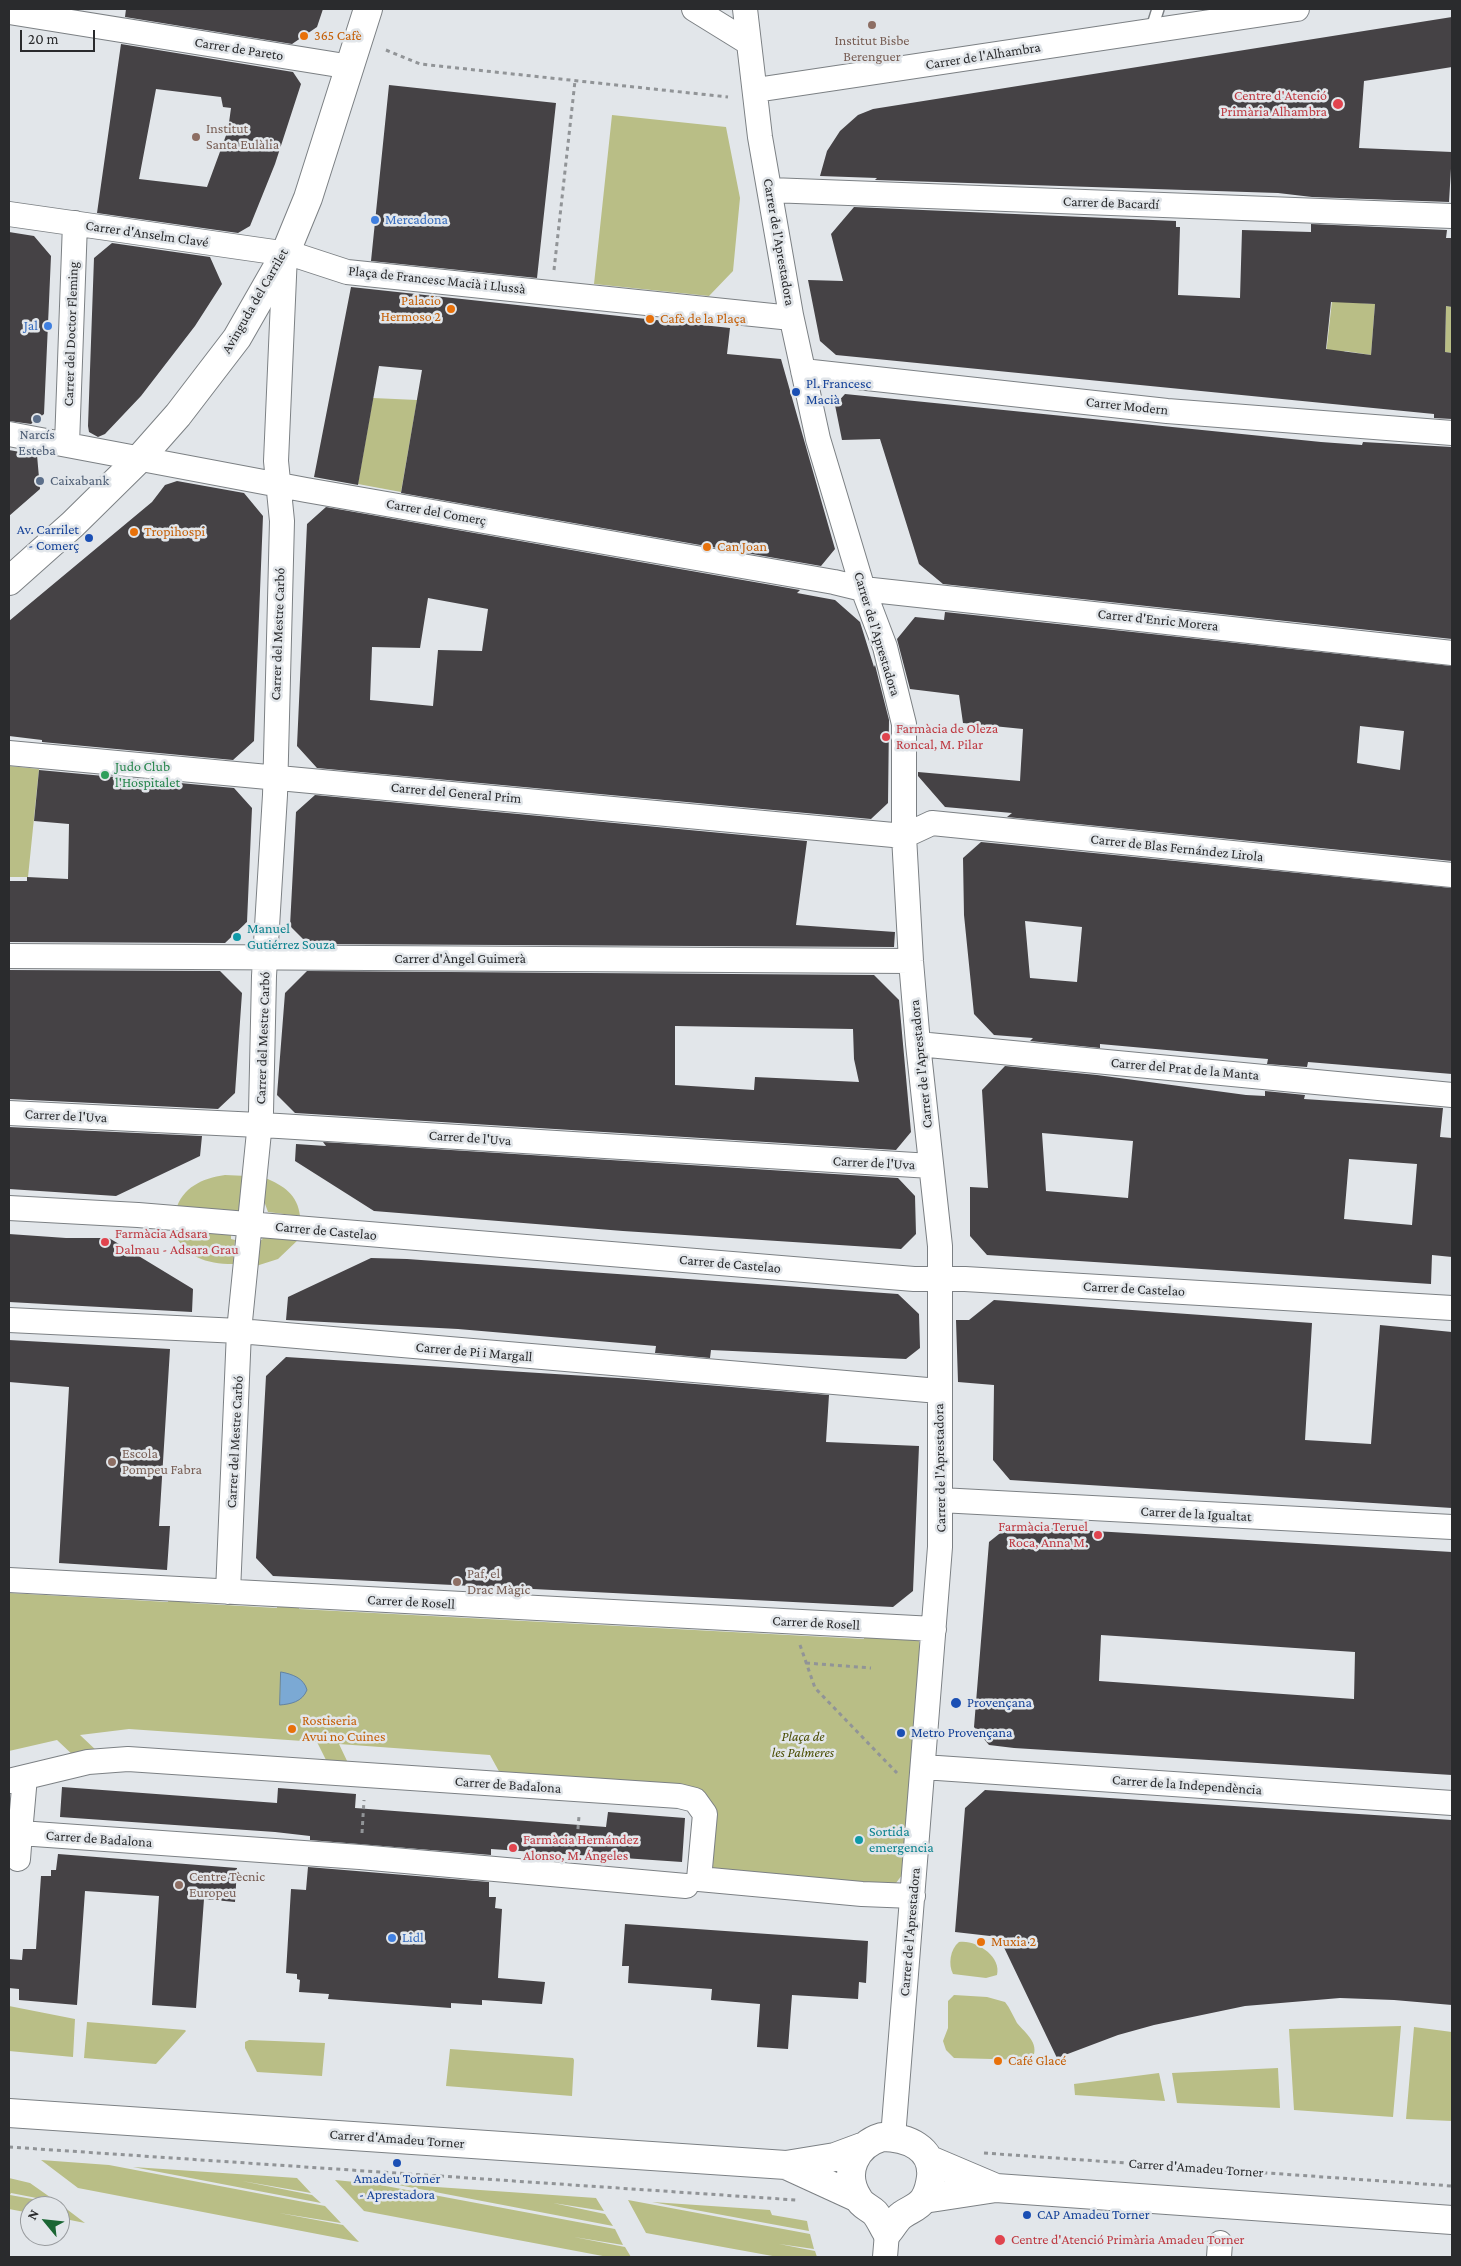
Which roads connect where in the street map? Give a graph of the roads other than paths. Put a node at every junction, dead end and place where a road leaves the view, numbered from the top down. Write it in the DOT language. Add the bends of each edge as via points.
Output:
graph roads {
  1 [pos="368,9"];
  2 [pos="694,9"];
  3 [pos="745,9"];
  4 [pos="1297,9"];
  5 [pos="9,12"];
  6 [pos="1154,20"];
  7 [pos="749,43"];
  8 [pos="351,67"];
  9 [pos="756,90"];
  10 [pos="770,190"];
  11 [pos="9,214"];
  12 [pos="1452,216"];
  13 [pos="75,223"];
  14 [pos="284,254"];
  15 [pos="792,315"];
  16 [pos="803,371"];
  17 [pos="1452,433"];
  18 [pos="9,434"];
  19 [pos="67,444"];
  20 [pos="140,458"];
  21 [pos="279,484"];
  22 [pos="9,581"];
  23 [pos="863,589"];
  24 [pos="1452,653"];
  25 [pos="9,753"];
  26 [pos="275,777"];
  27 [pos="904,836"];
  28 [pos="1452,875"];
  29 [pos="9,956"];
  30 [pos="266,957"];
  31 [pos="911,961"];
  32 [pos="918,1044"];
  33 [pos="1452,1095"];
  34 [pos="9,1113"];
  35 [pos="260,1126"];
  36 [pos="931,1166"];
  37 [pos="9,1208"];
  38 [pos="249,1225"];
  39 [pos="939,1278"];
  40 [pos="1452,1308"];
  41 [pos="9,1320"];
  42 [pos="239,1331"];
  43 [pos="939,1391"];
  44 [pos="940,1500"];
  45 [pos="1452,1527"];
  46 [pos="9,1580"];
  47 [pos="228,1592"];
  48 [pos="934,1629"];
  49 [pos="923,1768"];
  50 [pos="17,1779"];
  51 [pos="1452,1803"];
  52 [pos="20,1833"];
  53 [pos="18,1859"];
  54 [pos="686,1886"];
  55 [pos="913,1896"];
  56 [pos="9,2113"];
  57 [pos="893,2137"];
  58 [pos="862,2147"];
  59 [pos="930,2160"];
  60 [pos="786,2165"];
  61 [pos="996,2188"];
  62 [pos="858,2198"];
  63 [pos="924,2199"];
  64 [pos="1452,2220"];
  65 [pos="886,2245"];
  1 -- 8 [label="street, Avinguda del Carrilet"];
  2 -- 7 [label="street"];
  3 -- 7 [label="street, Carrer de l'Aprestadora"];
  4 -- 6 [label="street, Carrer de l'Alhambra"];
  5 -- 8 [label="street, Carrer de Pareto"];
  6 -- 9 [label="street, Carrer de l'Alhambra"];
  7 -- 9 [label="street, Carrer de l'Aprestadora"];
  8 -- 14 [label="street, Avinguda del Carrilet" via="308,198"];
  9 -- 10 [label="street, Carrer de l'Aprestadora" via="760,137"];
  10 -- 12 [label="street, Carrer de Bacardí"];
  10 -- 15 [label="street, Carrer de l'Aprestadora"];
  11 -- 13 [label="street, Carrer d'Anselm Clavé"];
  13 -- 14 [label="street, Carrer d'Anselm Clavé"];
  13 -- 19 [label="street, Carrer del Doctor Fleming"];
  14 -- 15 [label="street, Plaça de Francesc Macià i Llussà" via="347,272 782,317"];
  14 -- 20 [label="street, Avinguda del Carrilet" via="237,338 178,415"];
  14 -- 21 [label="street" via="276,461"];
  15 -- 16 [label="street, Carrer de l'Aprestadora"];
  16 -- 17 [label="street, Carrer Modern" via="1167,411"];
  16 -- 23 [label="street, Carrer de l'Aprestadora" via="818,439"];
  18 -- 19 [label="street, Carrer del Comerç"];
  19 -- 20 [label="street, Carrer del Comerç"];
  20 -- 21 [label="street, Carrer del Comerç"];
  20 -- 22 [label="street, Avinguda del Carrilet"];
  21 -- 23 [label="street, Carrer del Comerç"];
  21 -- 26 [label="street, Carrer del Mestre Carbó" via="282,521"];
  23 -- 24 [label="street, Carrer d'Enric Morera"];
  23 -- 27 [label="street, Carrer de l'Aprestadora" via="885,647 904,724"];
  25 -- 26 [label="street, Carrer del General Prim"];
  26 -- 27 [label="street, Carrer del General Prim"];
  26 -- 30 [label="street, Carrer del Mestre Carbó"];
  27 -- 28 [label="street, Carrer de Blas Fernández Lirola" via="932,823"];
  27 -- 31 [label="street, Carrer de l'Aprestadora"];
  29 -- 30 [label="street, Carrer d'Àngel Guimerà"];
  30 -- 31 [label="street, Carrer d'Àngel Guimerà"];
  30 -- 35 [label="street, Carrer del Mestre Carbó"];
  31 -- 32 [label="street, Carrer de l'Aprestadora"];
  32 -- 33 [label="street, Carrer del Prat de la Manta"];
  32 -- 36 [label="street, Carrer de l'Aprestadora"];
  34 -- 35 [label="street, Carrer de l'Uva"];
  35 -- 36 [label="street, Carrer de l'Uva"];
  35 -- 38 [label="street, Carrer del Mestre Carbó"];
  36 -- 39 [label="street, Carrer de l'Aprestadora" via="940,1246"];
  37 -- 38 [label="street, Carrer de Castelao"];
  38 -- 39 [label="street, Carrer de Castelao"];
  38 -- 42 [label="street, Carrer del Mestre Carbó"];
  39 -- 40 [label="street, Carrer de Castelao"];
  39 -- 43 [label="street, Carrer de l'Aprestadora"];
  41 -- 42 [label="street, Carrer de Pi i Margall"];
  42 -- 43 [label="street, Carrer de Pi i Margall"];
  42 -- 47 [label="street, Carrer del Mestre Carbó"];
  43 -- 44 [label="street, Carrer de l'Aprestadora"];
  44 -- 45 [label="street, Carrer de la Igualtat"];
  44 -- 48 [label="street, Carrer de l'Aprestadora"];
  46 -- 47 [label="street, Carrer de Rosell"];
  47 -- 48 [label="street, Carrer de Rosell"];
  48 -- 49 [label="street, Carrer de l'Aprestadora"];
  49 -- 51 [label="street, Carrer de la Independència"];
  49 -- 55 [label="street, Carrer de l'Aprestadora"];
  50 -- 52 [label="street, Carrer de Badalona"];
  50 -- 55 [label="street, Carrer de Badalona" via="88,1762 128,1759 679,1796 695,1800 705,1814 699,1879"];
  52 -- 53 [label="street, Carrer de Badalona"];
  52 -- 54 [label="street, Carrer de Badalona" via="360,1856"];
  55 -- 57 [label="street, Carrer de l'Aprestadora"];
  56 -- 60 [label="street, Carrer d'Amadeu Torner"];
  57 -- 58 [label="street, Carrer d'Amadeu Torner" via="876,2139"];
  57 -- 59 [label="street" via="909,2140"];
  58 -- 60 [label="street, Carrer d'Amadeu Torner" via="835,2158"];
  58 -- 62 [label="street" via="854,2160 851,2175 852,2188"];
  59 -- 61 [label="street"];
  59 -- 63 [label="street" via="930,2186"];
  60 -- 62 [label="street, Carrer d'Amadeu Torner"];
  61 -- 63 [label="street"];
  61 -- 64 [label="street"];
  62 -- 65 [label="street" via="874,2213"];
  63 -- 65 [label="street" via="915,2209 902,2215"];
}
